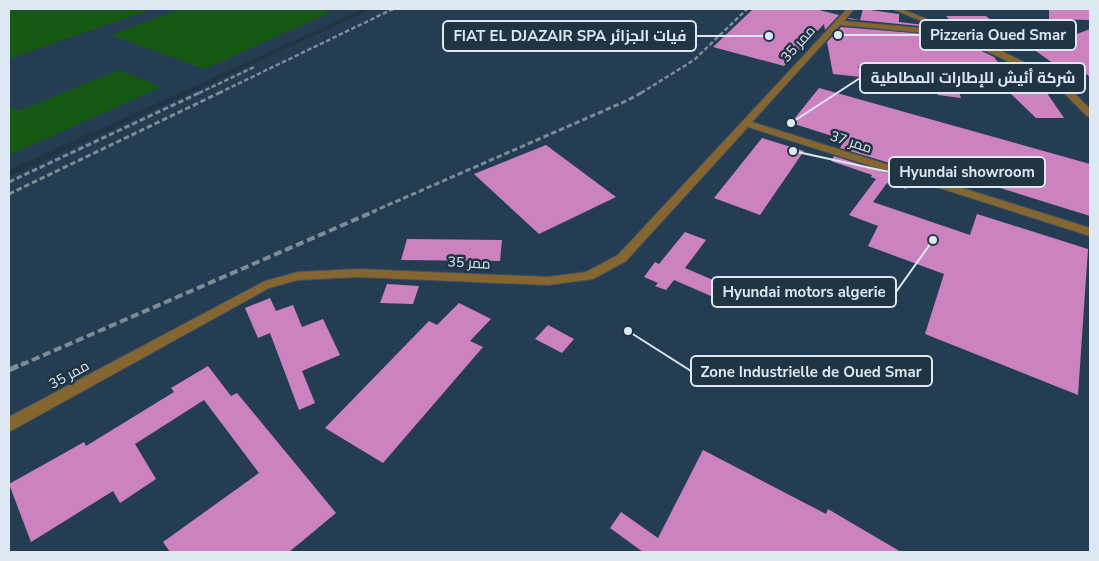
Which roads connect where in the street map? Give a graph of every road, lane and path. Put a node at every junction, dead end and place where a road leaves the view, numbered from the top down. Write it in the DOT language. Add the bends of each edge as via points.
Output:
graph roads {
  1 [pos="851,9"];
  2 [pos="896,9"];
  3 [pos="838,23"];
  4 [pos="960,35"];
  5 [pos="1090,114"];
  6 [pos="746,123"];
  7 [pos="1090,232"];
  8 [pos="9,425"];
  1 -- 3 [label="street, ممر 35"];
  2 -- 4 [label="street"];
  3 -- 4 [label="street"];
  3 -- 6 [label="street, ممر 35"];
  4 -- 5 [label="street" via="1057,81"];
  6 -- 7 [label="street, ممر 37"];
  6 -- 8 [label="street, ممر 35" via="622,258 589,276 548,281 358,273 298,276 265,285"];
}
